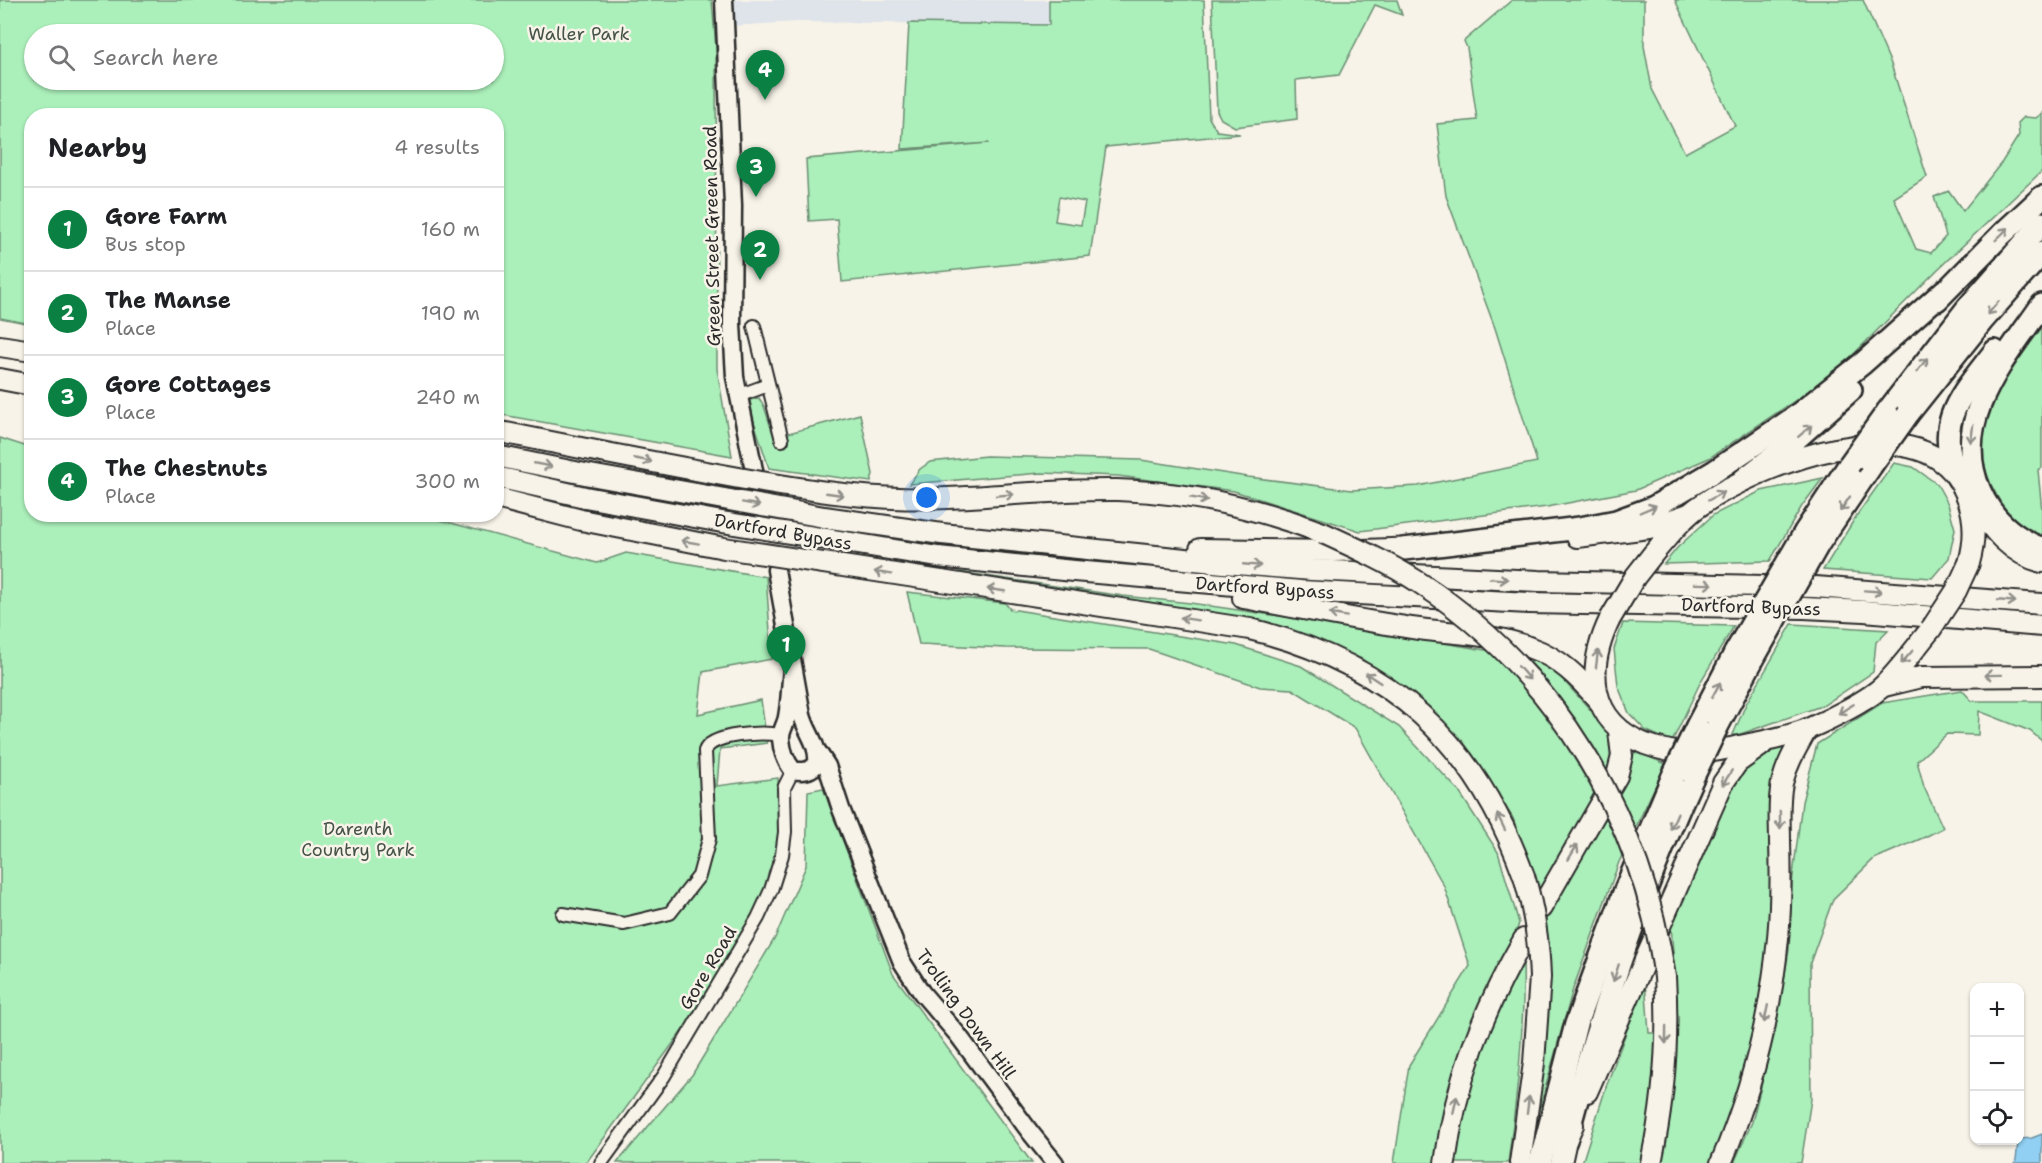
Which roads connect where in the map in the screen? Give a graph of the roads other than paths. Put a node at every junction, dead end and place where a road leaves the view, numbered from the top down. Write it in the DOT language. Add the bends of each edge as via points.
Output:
graph roads {
  1 [pos="724,0"];
  2 [pos="2042,197"];
  3 [pos="2042,224"];
  4 [pos="2042,253"];
  5 [pos="1945,290"];
  6 [pos="2042,292"];
  7 [pos="2042,305"];
  8 [pos="754,326"];
  9 [pos="0,346"];
  10 [pos="24,350"];
  11 [pos="0,371"];
  12 [pos="24,375"];
  13 [pos="0,379"];
  14 [pos="24,384"];
  15 [pos="768,386"];
  16 [pos="738,396"];
  17 [pos="504,433"];
  18 [pos="782,440"];
  19 [pos="504,458"];
  20 [pos="754,471"];
  21 [pos="504,479"];
  22 [pos="1743,480"];
  23 [pos="1963,487"];
  24 [pos="504,500"];
  25 [pos="1689,514"];
  26 [pos="1812,537"];
  27 [pos="1068,548"];
  28 [pos="1404,549"];
  29 [pos="2042,549"];
  30 [pos="2042,562"];
  31 [pos="776,570"];
  32 [pos="1063,570"];
  33 [pos="2042,604"];
  34 [pos="2042,626"];
  35 [pos="792,669"];
  36 [pos="2042,675"];
  37 [pos="1884,686"];
  38 [pos="1599,700"];
  39 [pos="804,724"];
  40 [pos="1807,729"];
  41 [pos="783,731"];
  42 [pos="1619,731"];
  43 [pos="1770,740"];
  44 [pos="816,750"];
  45 [pos="799,770"];
  46 [pos="1683,777"];
  47 [pos="841,809"];
  48 [pos="1541,908"];
  49 [pos="563,914"];
  50 [pos="1524,939"];
  51 [pos="1566,1140"];
  52 [pos="601,1163"];
  53 [pos="1055,1163"];
  54 [pos="1445,1163"];
  55 [pos="1520,1163"];
  56 [pos="1540,1163"];
  57 [pos="1561,1163"];
  58 [pos="1651,1163"];
  59 [pos="1721,1163"];
  1 -- 16 [label="main road, Green Street Green Road" via="733,206 733,351"];
  5 -- 2 [label="highway, one-way"];
  26 -- 3 [label="highway, one-way, bridge" via="1849,465 1887,412 1963,313"];
  4 -- 26 [label="highway, one-way, bridge" via="1983,320"];
  22 -- 5 [label="highway, one-way" via="1856,386 1904,339"];
  28 -- 5 [label="highway, one-way" via="1580,528 1616,521 1654,507 1795,417"];
  6 -- 23 [label="highway" via="1952,413 1948,452"];
  7 -- 29 [label="highway, one-way" via="1992,379 1975,416 1971,442 1975,478 1990,509 2011,531"];
  8 -- 15 [label="street"];
  9 -- 10 [label="highway"];
  11 -- 12 [label="highway"];
  13 -- 14 [label="highway"];
  15 -- 16 [label="street"];
  15 -- 18 [label="street"];
  16 -- 20 [label="main road, Green Street Green Road"];
  17 -- 58 [label="highway, one-way, bridge" via="719,475 879,498 1077,490 1189,497 1239,507 1323,533 1420,583 1499,646 1523,671 1560,717 1604,784 1626,832 1654,917 1665,976 1666,1061"];
  19 -- 27 [label="highway, Dartford Bypass, one-way, bridge" via="824,517"];
  21 -- 32 [label="highway, Dartford Bypass, bridge" via="733,524 938,557"];
  22 -- 23 [label="highway" via="1810,456 1875,443 1899,445 1929,455 1950,468"];
  25 -- 22 [label="highway, one-way"];
  23 -- 30 [label="highway" via="2002,539"];
  23 -- 37 [label="highway, one-way, bridge" via="1974,530 1969,562 1932,629"];
  55 -- 24 [label="highway, one-way, bridge" via="1534,1063 1540,977 1539,945 1524,876 1502,821 1467,765 1410,705 1376,680 1340,659 1250,629 724,548 581,520"];
  25 -- 28 [label="highway" via="1649,528 1608,534"];
  38 -- 25 [label="highway, one-way, bridge" via="1597,655 1610,619 1635,577"];
  26 -- 46 [label="highway, bridge" via="1744,657"];
  27 -- 28 [label="highway"];
  27 -- 33 [label="highway, Dartford Bypass, one-way" via="1312,570 1539,581 1815,587"];
  31 -- 35 [label="main road"];
  32 -- 34 [label="highway, Dartford Bypass" via="1301,591 1528,603 1824,609"];
  38 -- 32 [label="highway, one-way" via="1556,660 1516,643"];
  35 -- 39 [label="main road"];
  35 -- 41 [label="main road"];
  36 -- 37 [label="highway, one-way" via="1921,677"];
  37 -- 40 [label="highway, one-way"];
  38 -- 42 [label="highway"];
  39 -- 41 [label="main road" via="791,724"];
  39 -- 44 [label="main road"];
  40 -- 43 [label="highway"];
  40 -- 59 [label="highway, one-way" via="1782,784 1779,926 1770,998 1754,1070"];
  41 -- 45 [label="main road" via="785,757"];
  41 -- 49 [label="street" via="715,740 706,746 709,839 699,876 670,913 624,924"];
  42 -- 43 [label="highway" via="1653,747 1688,754"];
  48 -- 42 [label="highway, one-way" via="1617,776 1622,756"];
  43 -- 51 [label="highway, one-way" via="1742,759 1723,783"];
  44 -- 45 [label="main road" via="817,763 812,769"];
  44 -- 47 [label="main road, Trolling Down Hill" via="827,765"];
  45 -- 47 [label="main road, Trolling Down Hill" via="826,789"];
  45 -- 52 [label="street, Gore Road" via="784,788 782,855 759,918 664,1076"];
  46 -- 51 [label="highway, one-way" via="1590,1054"];
  46 -- 56 [label="highway" via="1625,890 1576,1024"];
  47 -- 53 [label="main road, Trolling Down Hill" via="906,968"];
  54 -- 50 [label="highway, one-way" via="1467,1060 1497,989"];
  51 -- 57 [label="highway"];
}
